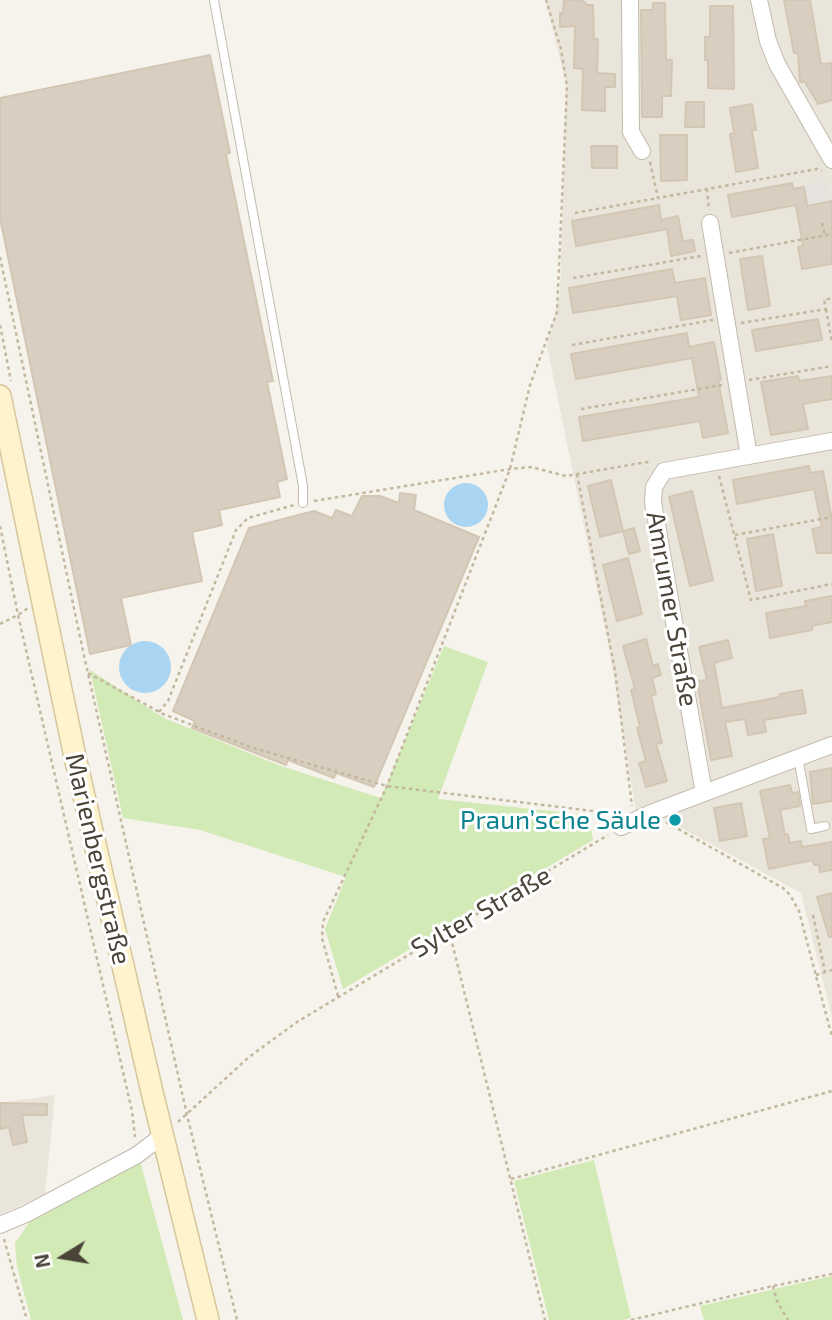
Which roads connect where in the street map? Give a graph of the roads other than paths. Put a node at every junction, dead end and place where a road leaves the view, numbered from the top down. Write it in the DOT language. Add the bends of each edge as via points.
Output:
graph roads {
  1 [pos="214,0"];
  2 [pos="630,0"];
  3 [pos="759,0"];
  4 [pos="642,151"];
  5 [pos="828,166"];
  6 [pos="710,223"];
  7 [pos="0,396"];
  8 [pos="832,442"];
  9 [pos="750,456"];
  10 [pos="303,503"];
  11 [pos="832,744"];
  12 [pos="798,757"];
  13 [pos="704,793"];
  14 [pos="825,826"];
  15 [pos="621,827"];
  16 [pos="162,1136"];
  17 [pos="0,1228"];
  18 [pos="208,1320"];
  1 -- 10 [label="lane"];
  2 -- 4 [label="street" via="631,132"];
  3 -- 5 [label="street" via="777,64"];
  6 -- 9 [label="street"];
  7 -- 16 [label="main road, Marienbergstraße" via="75,757"];
  8 -- 9 [label="street, Amrumer Straße"];
  9 -- 13 [label="street, Amrumer Straße" via="664,471 654,487"];
  11 -- 12 [label="street"];
  12 -- 13 [label="street"];
  12 -- 14 [label="lane" via="811,829"];
  13 -- 15 [label="street"];
  16 -- 17 [label="street"];
  16 -- 18 [label="main road, Marienbergstraße"];
}
